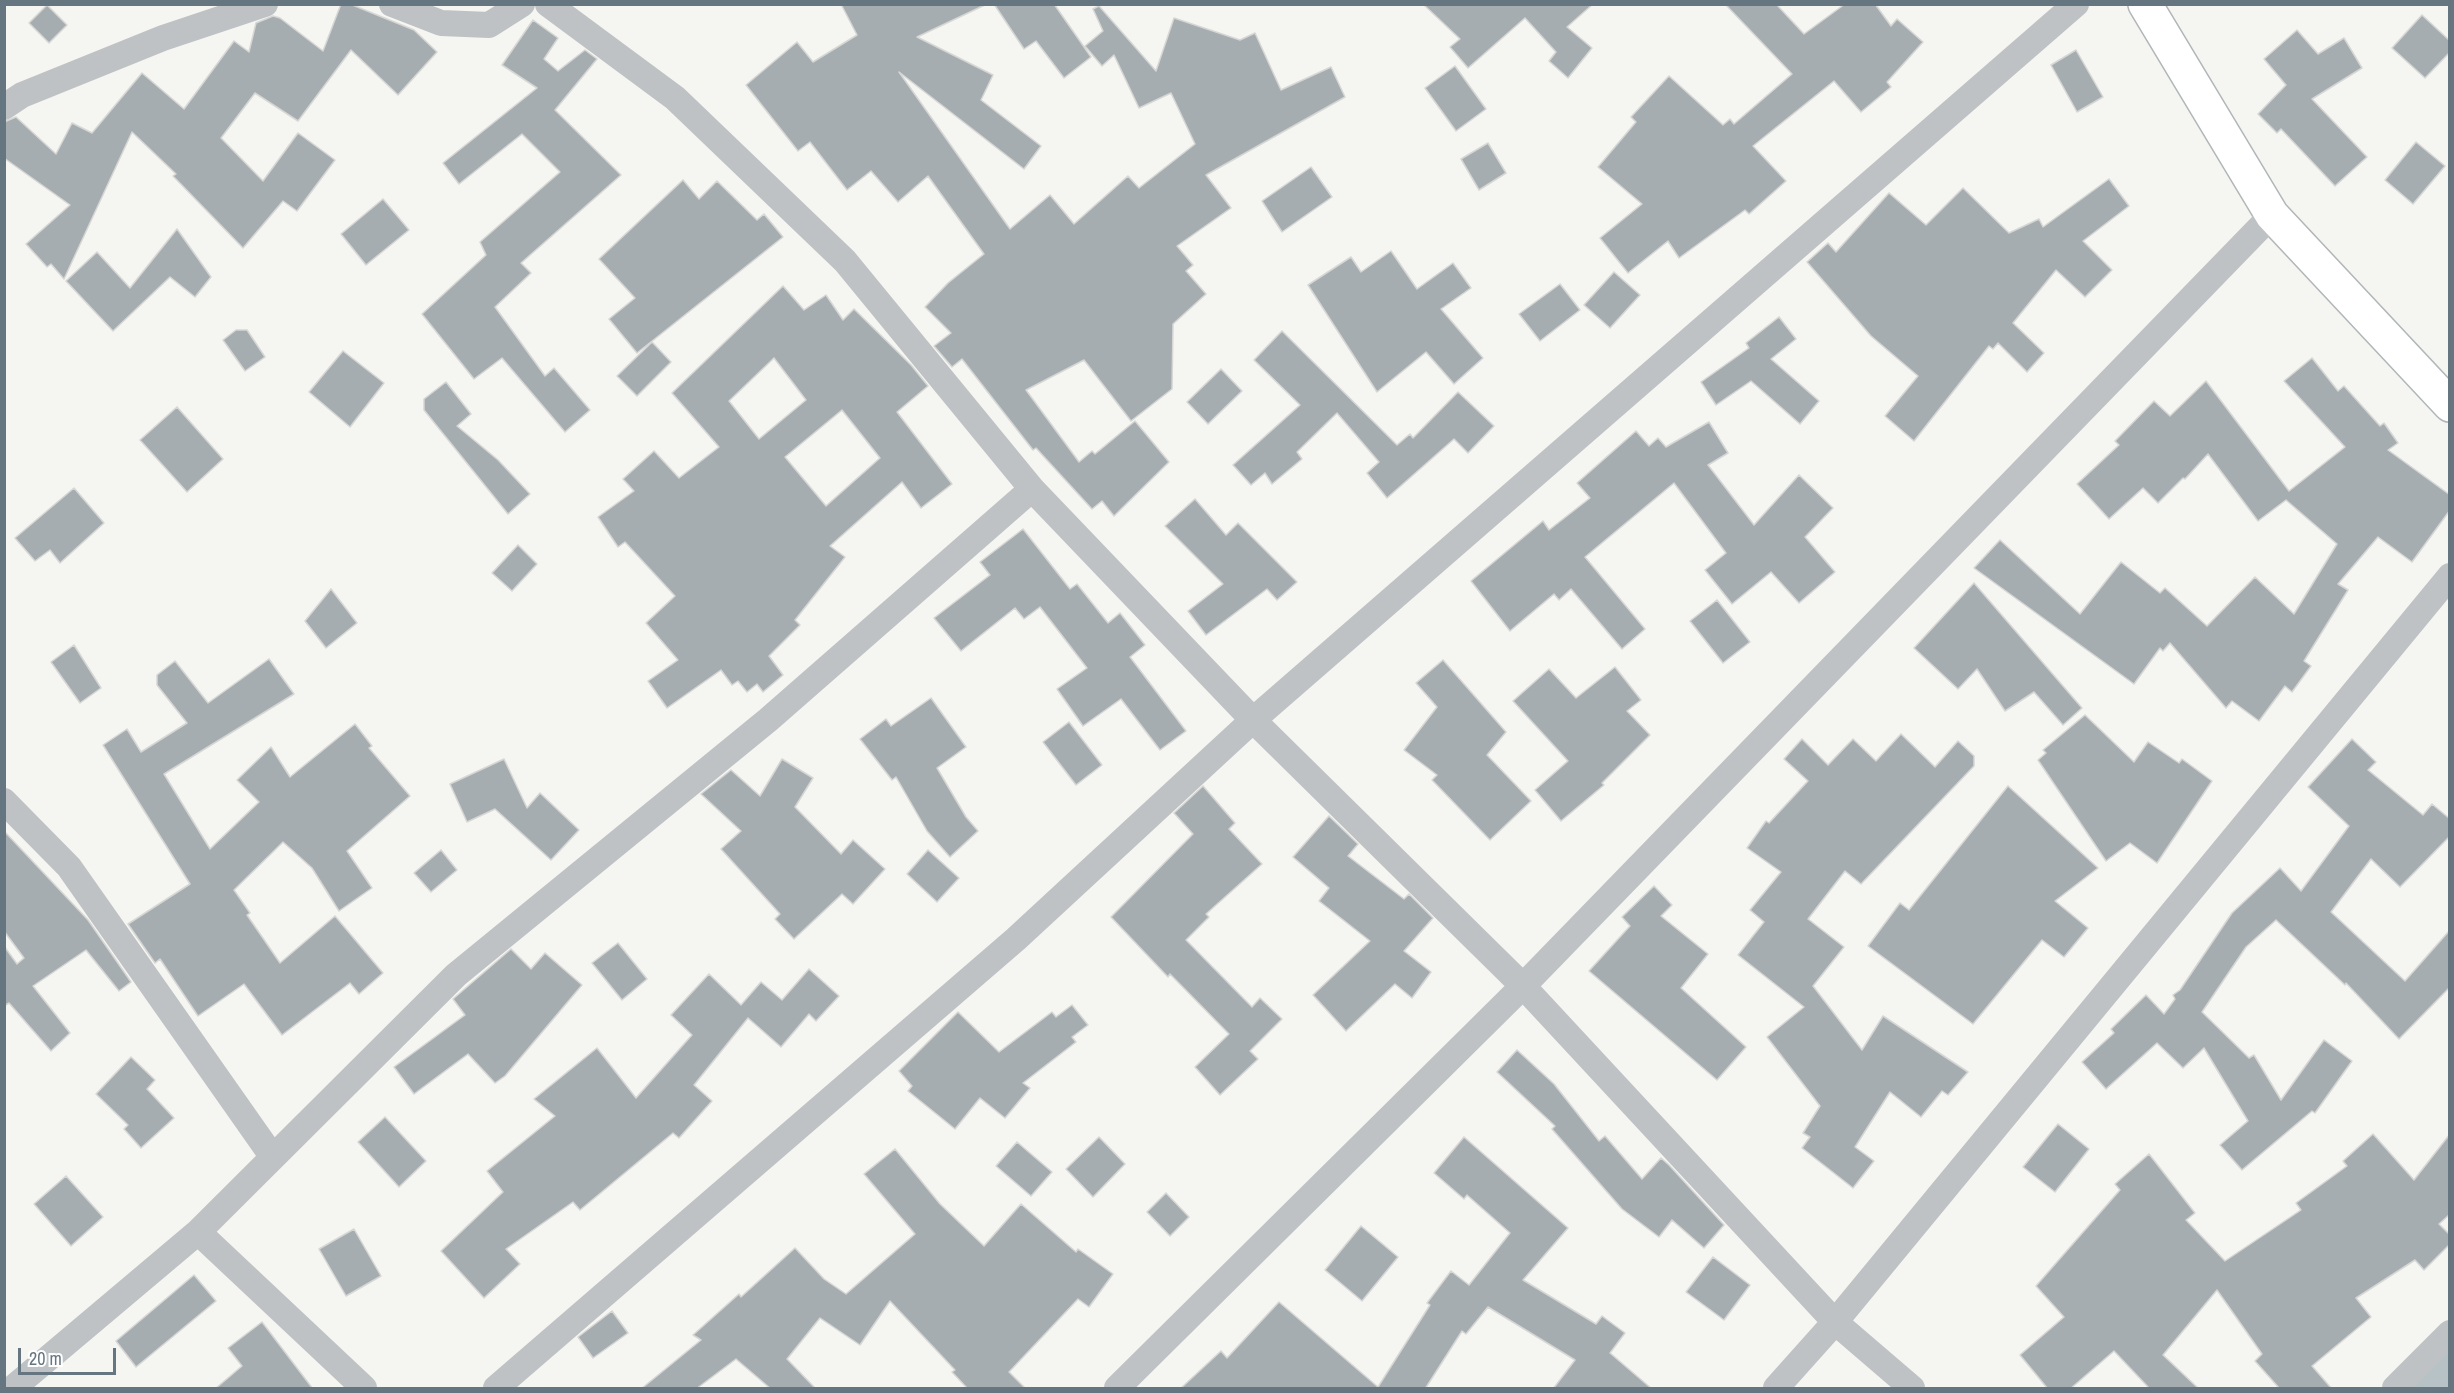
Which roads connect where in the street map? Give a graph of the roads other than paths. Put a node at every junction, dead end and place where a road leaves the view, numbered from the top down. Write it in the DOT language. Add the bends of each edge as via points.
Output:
graph roads {
  1 [pos="265,4"];
  2 [pos="392,4"];
  3 [pos="522,4"];
  4 [pos="548,4"];
  5 [pos="2076,4"];
  6 [pos="2145,4"];
  7 [pos="4,107"];
  8 [pos="2272,215"];
  9 [pos="2450,405"];
  10 [pos="1032,489"];
  11 [pos="2450,576"];
  12 [pos="1253,720"];
  13 [pos="4,801"];
  14 [pos="1523,986"];
  15 [pos="272,1156"];
  16 [pos="198,1232"];
  17 [pos="1835,1322"];
  18 [pos="2450,1333"];
  19 [pos="13,1389"];
  20 [pos="364,1389"];
  21 [pos="496,1389"];
  22 [pos="1117,1389"];
  23 [pos="1776,1389"];
  24 [pos="1912,1389"];
  25 [pos="2395,1389"];
  1 -- 7 [label="street" via="163,38 22,95"];
  2 -- 3 [label="street" via="441,23 489,25"];
  4 -- 10 [label="street" via="675,98 845,261"];
  5 -- 12 [label="street"];
  6 -- 8 [label="main road"];
  8 -- 9 [label="main road"];
  8 -- 14 [label="street"];
  10 -- 12 [label="street"];
  10 -- 15 [label="street" via="768,720 456,975"];
  11 -- 17 [label="street"];
  12 -- 14 [label="street"];
  12 -- 21 [label="street" via="1016,939"];
  13 -- 15 [label="street" via="69,867"];
  14 -- 17 [label="street"];
  14 -- 22 [label="street"];
  15 -- 16 [label="street"];
  16 -- 19 [label="street"];
  16 -- 20 [label="street"];
  17 -- 23 [label="street"];
  17 -- 24 [label="street"];
  18 -- 25 [label="street"];
}
